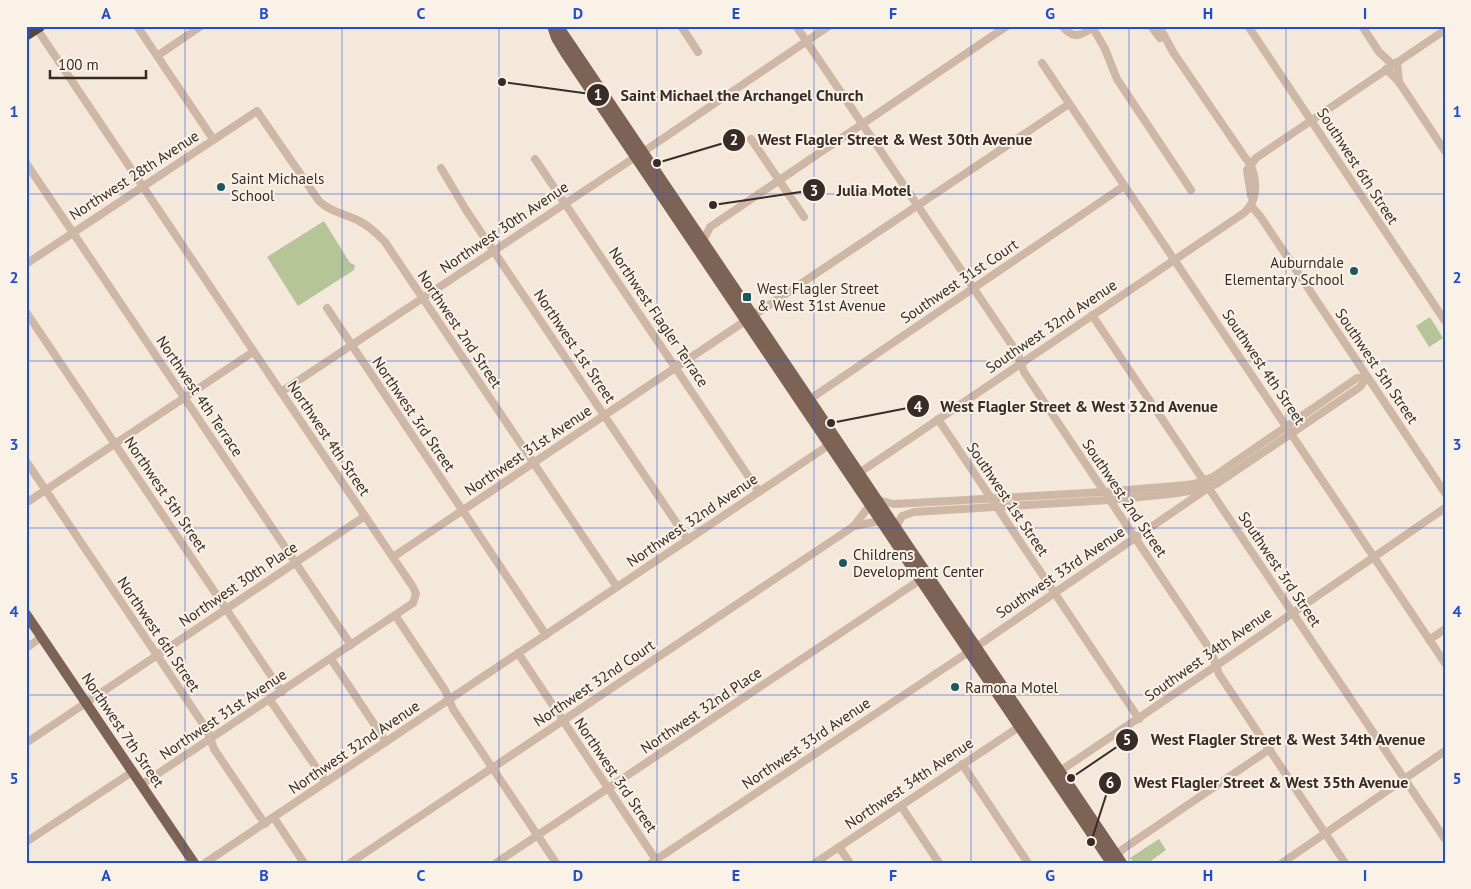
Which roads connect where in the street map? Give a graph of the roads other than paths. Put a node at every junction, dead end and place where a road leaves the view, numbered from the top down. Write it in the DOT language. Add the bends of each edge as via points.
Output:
graph roads {
  1 [pos="137,26"];
  2 [pos="202,26"];
  3 [pos="553,26"];
  4 [pos="681,26"];
  5 [pos="796,26"];
  6 [pos="829,26"];
  7 [pos="1007,26"];
  8 [pos="1062,26"];
  9 [pos="1151,26"];
  10 [pos="1159,26"];
  11 [pos="1248,26"];
  12 [pos="1362,26"];
  13 [pos="1094,27"];
  14 [pos="34,29"];
  15 [pos="1445,30"];
  16 [pos="806,41"];
  17 [pos="698,52"];
  18 [pos="1173,52"];
  19 [pos="1379,52"];
  20 [pos="157,56"];
  21 [pos="1042,63"];
  22 [pos="1390,67"];
  23 [pos="581,76"];
  24 [pos="1400,82"];
  25 [pos="598,85"];
  26 [pos="1069,104"];
  27 [pos="257,111"];
  28 [pos="1311,120"];
  29 [pos="862,124"];
  30 [pos="213,139"];
  31 [pos="751,139"];
  32 [pos="1445,151"];
  33 [pos="639,154"];
  34 [pos="535,159"];
  35 [pos="26,163"];
  36 [pos="1251,164"];
  37 [pos="441,168"];
  38 [pos="779,180"];
  39 [pos="142,186"];
  40 [pos="1124,186"];
  41 [pos="1191,190"];
  42 [pos="1252,202"];
  43 [pos="566,203"];
  44 [pos="918,205"];
  45 [pos="804,217"];
  46 [pos="710,227"];
  47 [pos="695,229"];
  48 [pos="73,232"];
  49 [pos="703,241"];
  50 [pos="494,251"];
  51 [pos="1175,259"];
  52 [pos="26,264"];
  53 [pos="974,288"];
  54 [pos="423,298"];
  55 [pos="327,308"];
  56 [pos="26,312"];
  57 [pos="1092,315"];
  58 [pos="750,319"];
  59 [pos="1444,319"];
  60 [pos="352,346"];
  61 [pos="253,352"];
  62 [pos="1021,363"];
  63 [pos="676,368"];
  64 [pos="1367,377"];
  65 [pos="281,392"];
  66 [pos="185,398"];
  67 [pos="810,399"];
  68 [pos="605,416"];
  69 [pos="938,419"];
  70 [pos="1287,426"];
  71 [pos="833,434"];
  72 [pos="1292,434"];
  73 [pos="115,444"];
  74 [pos="829,445"];
  75 [pos="26,461"];
  76 [pos="534,463"];
  77 [pos="859,473"];
  78 [pos="1206,485"];
  79 [pos="858,487"];
  80 [pos="46,490"];
  81 [pos="759,492"];
  82 [pos="1104,492"];
  83 [pos="1445,493"];
  84 [pos="1170,494"];
  85 [pos="991,499"];
  86 [pos="1109,500"];
  87 [pos="874,502"];
  88 [pos="26,504"];
  89 [pos="996,507"];
  90 [pos="1445,508"];
  91 [pos="463,511"];
  92 [pos="1175,511"];
  93 [pos="365,516"];
  94 [pos="880,521"];
  95 [pos="854,526"];
  96 [pos="896,527"];
  97 [pos="1135,538"];
  98 [pos="688,540"];
  99 [pos="1374,556"];
  100 [pos="393,557"];
  101 [pos="295,562"];
  102 [pos="920,580"];
  103 [pos="617,587"];
  104 [pos="1054,593"];
  105 [pos="226,608"];
  106 [pos="1293,613"];
  107 [pos="26,614"];
  108 [pos="395,615"];
  109 [pos="1445,629"];
  110 [pos="546,635"];
  111 [pos="42,637"];
  112 [pos="1429,640"];
  113 [pos="351,645"];
  114 [pos="26,648"];
  115 [pos="972,648"];
  116 [pos="518,653"];
  117 [pos="157,655"];
  118 [pos="331,659"];
  119 [pos="1445,663"];
  120 [pos="1216,666"];
  121 [pos="282,692"];
  122 [pos="449,699"];
  123 [pos="270,700"];
  124 [pos="86,703"];
  125 [pos="1139,719"];
  126 [pos="563,721"];
  127 [pos="1019,727"];
  128 [pos="210,740"];
  129 [pos="26,742"];
  130 [pos="386,742"];
  131 [pos="1270,749"];
  132 [pos="1445,751"];
  133 [pos="962,764"];
  134 [pos="492,768"];
  135 [pos="1060,771"];
  136 [pos="132,772"];
  137 [pos="1405,779"];
  138 [pos="326,782"];
  139 [pos="141,785"];
  140 [pos="608,788"];
  141 [pos="901,806"];
  142 [pos="274,818"];
  143 [pos="265,824"];
  144 [pos="1326,833"];
  145 [pos="538,835"];
  146 [pos="1445,839"];
  147 [pos="26,842"];
  148 [pos="839,847"];
  149 [pos="1114,861"];
  150 [pos="655,862"];
  151 [pos="194,863"];
  152 [pos="205,863"];
  153 [pos="304,863"];
  154 [pos="350,863"];
  155 [pos="496,863"];
  156 [pos="556,863"];
  157 [pos="815,863"];
  158 [pos="850,863"];
  159 [pos="939,863"];
  160 [pos="1028,863"];
  161 [pos="1282,863"];
  162 [pos="1345,863"];
  1 -- 20 [label="street"];
  2 -- 20 [label="street"];
  3 -- 23 [label="main road" via="556,38"];
  3 -- 25 [label="main road" via="563,33"];
  4 -- 17 [label="street"];
  5 -- 16 [label="street, Southwest 2nd Street"];
  6 -- 16 [label="street, Northwest 30th Avenue"];
  7 -- 29 [label="street"];
  8 -- 13 [label="street" via="1076,36"];
  9 -- 18 [label="street"];
  10 -- 18 [label="street"];
  11 -- 28 [label="street, Southwest 6th Street"];
  12 -- 19 [label="street"];
  13 -- 41 [label="street" via="1117,79"];
  14 -- 39 [label="street, Northwest 4th Street"];
  15 -- 22 [label="street"];
  16 -- 29 [label="street, Southwest 2nd Street"];
  16 -- 33 [label="street, Northwest 30th Avenue"];
  18 -- 36 [label="street"];
  19 -- 22 [label="street"];
  19 -- 22 [label="street"];
  20 -- 30 [label="street"];
  21 -- 26 [label="street, Southwest 4th Street"];
  22 -- 24 [label="street"];
  22 -- 24 [label="street"];
  22 -- 28 [label="street"];
  23 -- 25 [label="main road"];
  23 -- 33 [label="main road"];
  24 -- 32 [label="street"];
  25 -- 33 [label="main road"];
  26 -- 40 [label="street, Southwest 4th Street"];
  26 -- 44 [label="street, Northwest 31st Avenue"];
  27 -- 30 [label="street, Northwest 28th Avenue"];
  27 -- 54 [label="street, Northwest 2nd Street" via="319,201 373,230"];
  28 -- 36 [label="street" via="1258,155"];
  28 -- 59 [label="street, Southwest 6th Street"];
  29 -- 38 [label="street"];
  29 -- 44 [label="street, Southwest 2nd Street"];
  30 -- 39 [label="street, Northwest 28th Avenue"];
  31 -- 38 [label="street"];
  33 -- 43 [label="street, Northwest 30th Avenue"];
  33 -- 47 [label="main road"];
  33 -- 58 [label="main road"];
  34 -- 43 [label="street, Northwest Flagler Terrace"];
  35 -- 48 [label="street, Northwest 4th Terrace"];
  36 -- 42 [label="street" via="1256,195"];
  37 -- 50 [label="street, Northwest 1st Street"];
  38 -- 45 [label="street"];
  38 -- 46 [label="street"];
  39 -- 48 [label="street, Northwest 28th Avenue"];
  39 -- 61 [label="street, Northwest 4th Street"];
  40 -- 51 [label="street, Southwest 4th Street"];
  40 -- 53 [label="street, Southwest 31st Court"];
  42 -- 51 [label="street, Southwest 32nd Avenue" via="1244,213"];
  42 -- 64 [label="street, Southwest 5th Street"];
  43 -- 50 [label="street, Northwest 30th Avenue"];
  43 -- 63 [label="street, Northwest Flagler Terrace"];
  44 -- 53 [label="street, Southwest 2nd Street"];
  44 -- 58 [label="street, Northwest 31st Avenue"];
  46 -- 47 [label="street"];
  46 -- 49 [label="street"];
  47 -- 49 [label="main road"];
  48 -- 52 [label="street, Northwest 28th Avenue"];
  48 -- 66 [label="street, Northwest 4th Terrace"];
  49 -- 58 [label="main road"];
  50 -- 54 [label="street, Northwest 30th Avenue"];
  50 -- 68 [label="street, Northwest 1st Street"];
  51 -- 57 [label="street, Southwest 32nd Avenue"];
  51 -- 70 [label="street, Southwest 4th Street"];
  53 -- 62 [label="street, Southwest 2nd Street"];
  53 -- 67 [label="street, Southwest 31st Court"];
  54 -- 60 [label="street, Northwest 30th Avenue"];
  54 -- 76 [label="street, Northwest 2nd Street"];
  55 -- 60 [label="street, Northwest 3rd Street"];
  56 -- 73 [label="street, Northwest 5th Street"];
  57 -- 62 [label="street, Southwest 32nd Avenue"];
  57 -- 78 [label="street, Southwest 3rd Street"];
  58 -- 63 [label="street, Northwest 31st Avenue"];
  58 -- 67 [label="main road"];
  58 -- 74 [label="main road"];
  60 -- 65 [label="street, Northwest 30th Avenue"];
  60 -- 91 [label="street, Northwest 3rd Street"];
  61 -- 65 [label="street, Northwest 4th Street"];
  61 -- 66 [label="street"];
  62 -- 69 [label="street, Southwest 32nd Avenue"];
  62 -- 82 [label="street, Southwest 2nd Street"];
  63 -- 68 [label="street, Northwest 31st Avenue"];
  63 -- 81 [label="street, Northwest Flagler Terrace"];
  64 -- 70 [label="street, Southwest 33rd Avenue" via="1357,378"];
  64 -- 72 [label="street, Southwest 33rd Avenue" via="1362,386"];
  64 -- 83 [label="street, Southwest 5th Street"];
  65 -- 93 [label="street, Northwest 4th Street"];
  66 -- 73 [label="street"];
  66 -- 101 [label="street, Northwest 4th Terrace"];
  67 -- 71 [label="main road"];
  68 -- 76 [label="street, Northwest 31st Avenue"];
  68 -- 98 [label="street, Northwest 1st Street"];
  69 -- 77 [label="street, Southwest 32nd Avenue"];
  69 -- 85 [label="street, Southwest 1st Street"];
  70 -- 72 [label="street, Southwest 4th Street"];
  70 -- 78 [label="street, Southwest 33rd Avenue"];
  71 -- 74 [label="main road"];
  71 -- 77 [label="main road"];
  72 -- 78 [label="street, Southwest 33rd Avenue"];
  72 -- 99 [label="street, Southwest 4th Street"];
  73 -- 80 [label="street"];
  73 -- 105 [label="street, Northwest 5th Street"];
  74 -- 79 [label="main road"];
  74 -- 81 [label="street, Northwest 32nd Avenue"];
  75 -- 80 [label="street, Northwest 6th Street"];
  76 -- 91 [label="street, Northwest 31st Avenue"];
  76 -- 103 [label="street, Northwest 2nd Street"];
  77 -- 79 [label="main road"];
  77 -- 87 [label="main road"];
  78 -- 82 [label="street"];
  78 -- 84 [label="street"];
  78 -- 92 [label="street, Southwest 33rd Avenue"];
  78 -- 106 [label="street, Southwest 3rd Street"];
  79 -- 87 [label="main road"];
  80 -- 88 [label="street"];
  80 -- 117 [label="street, Northwest 6th Street"];
  81 -- 98 [label="street, Northwest 32nd Avenue"];
  82 -- 85 [label="street"];
  82 -- 86 [label="street, Southwest 2nd Street"];
  84 -- 86 [label="street"];
  84 -- 92 [label="street"];
  85 -- 87 [label="street" via="896,504"];
  85 -- 89 [label="street, Southwest 1st Street"];
  86 -- 89 [label="street"];
  86 -- 97 [label="street, Southwest 2nd Street"];
  87 -- 94 [label="main road"];
  87 -- 95 [label="street, Northwest 32nd Court"];
  87 -- 96 [label="main road"];
  89 -- 96 [label="street" via="908,512"];
  89 -- 104 [label="street, Southwest 1st Street"];
  90 -- 99 [label="street, Southwest 34th Avenue"];
  91 -- 100 [label="street, Northwest 31st Avenue"];
  91 -- 110 [label="street, Northwest 3rd Street"];
  92 -- 97 [label="street, Southwest 33rd Avenue"];
  93 -- 100 [label="street, Northwest 4th Street"];
  93 -- 101 [label="street, Northwest 30th Place"];
  94 -- 95 [label="street, Northwest 32nd Court"];
  94 -- 102 [label="main road"];
  95 -- 126 [label="street, Northwest 32nd Court"];
  96 -- 115 [label="main road"];
  97 -- 104 [label="street, Southwest 33rd Avenue"];
  97 -- 120 [label="street, Southwest 2nd Street" via="1212,652"];
  98 -- 103 [label="street, Northwest 32nd Avenue"];
  99 -- 106 [label="street, Southwest 34th Avenue"];
  99 -- 112 [label="street, Southwest 4th Street"];
  100 -- 108 [label="street, Northwest 4th Street" via="416,594 413,603"];
  101 -- 105 [label="street, Northwest 30th Place"];
  101 -- 113 [label="street, Northwest 4th Terrace"];
  102 -- 115 [label="main road"];
  102 -- 140 [label="street, Northwest 32nd Place"];
  103 -- 110 [label="street, Northwest 32nd Avenue"];
  104 -- 115 [label="street, Southwest 33rd Avenue"];
  104 -- 125 [label="street, Southwest 1st Street"];
  105 -- 117 [label="street, Northwest 30th Place"];
  105 -- 121 [label="street, Northwest 5th Street"];
  106 -- 120 [label="street, Southwest 34th Avenue"];
  106 -- 137 [label="street, Southwest 3rd Street"];
  107 -- 111 [label="main road, Northwest 7th Street"];
  108 -- 113 [label="street, Northwest 31st Avenue"];
  108 -- 122 [label="street"];
  109 -- 112 [label="street"];
  110 -- 116 [label="street, Northwest 32nd Avenue"];
  111 -- 114 [label="street"];
  111 -- 124 [label="main road, Northwest 7th Street"];
  112 -- 119 [label="street, Southwest 4th Street"];
  113 -- 118 [label="street, Northwest 31st Avenue"];
  115 -- 127 [label="main road"];
  115 -- 135 [label="main road"];
  115 -- 150 [label="street, Northwest 33rd Avenue"];
  116 -- 122 [label="street, Northwest 32nd Avenue"];
  116 -- 126 [label="street, Northwest 3rd Street"];
  117 -- 124 [label="street, Northwest 30th Place"];
  117 -- 128 [label="street, Northwest 6th Street"];
  118 -- 121 [label="street, Northwest 31st Avenue"];
  118 -- 130 [label="street"];
  120 -- 125 [label="street, Southwest 34th Avenue"];
  120 -- 131 [label="street, Southwest 2nd Street"];
  121 -- 123 [label="street, Northwest 31st Avenue"];
  122 -- 130 [label="street, Northwest 32nd Avenue"];
  122 -- 134 [label="street"];
  123 -- 128 [label="street, Northwest 31st Avenue"];
  123 -- 138 [label="street"];
  124 -- 129 [label="street, Northwest 30th Place"];
  124 -- 136 [label="main road, Northwest 7th Street"];
  125 -- 135 [label="street, Southwest 34th Avenue"];
  126 -- 134 [label="street, Northwest 32nd Court"];
  126 -- 140 [label="street, Northwest 3rd Street"];
  127 -- 133 [label="street, Northwest 34th Avenue"];
  127 -- 149 [label="main road"];
  128 -- 139 [label="street, Northwest 31st Avenue"];
  128 -- 143 [label="street, Northwest 6th Street"];
  130 -- 138 [label="street, Northwest 32nd Avenue"];
  131 -- 144 [label="street, Southwest 2nd Street"];
  131 -- 149 [label="street"];
  132 -- 137 [label="street"];
  133 -- 141 [label="street, Northwest 34th Avenue"];
  133 -- 160 [label="street"];
  134 -- 145 [label="street"];
  134 -- 154 [label="street, Northwest 32nd Court"];
  135 -- 149 [label="main road"];
  136 -- 139 [label="main road, Northwest 7th Street"];
  136 -- 147 [label="street"];
  137 -- 144 [label="street"];
  137 -- 146 [label="street, Southwest 3rd Street"];
  138 -- 142 [label="street, Northwest 32nd Avenue"];
  139 -- 151 [label="main road, Northwest 7th Street"];
  140 -- 145 [label="street, Northwest 32nd Place"];
  140 -- 150 [label="street, Northwest 3rd Street"];
  141 -- 148 [label="street, Northwest 34th Avenue"];
  141 -- 159 [label="street"];
  142 -- 143 [label="street, Northwest 32nd Avenue"];
  142 -- 153 [label="street"];
  143 -- 152 [label="street, Northwest 32nd Avenue"];
  144 -- 161 [label="street"];
  144 -- 162 [label="street, Southwest 2nd Street"];
  145 -- 155 [label="street, Northwest 32nd Place"];
  145 -- 156 [label="street"];
  148 -- 157 [label="street, Northwest 34th Avenue"];
  148 -- 158 [label="street"];
}
